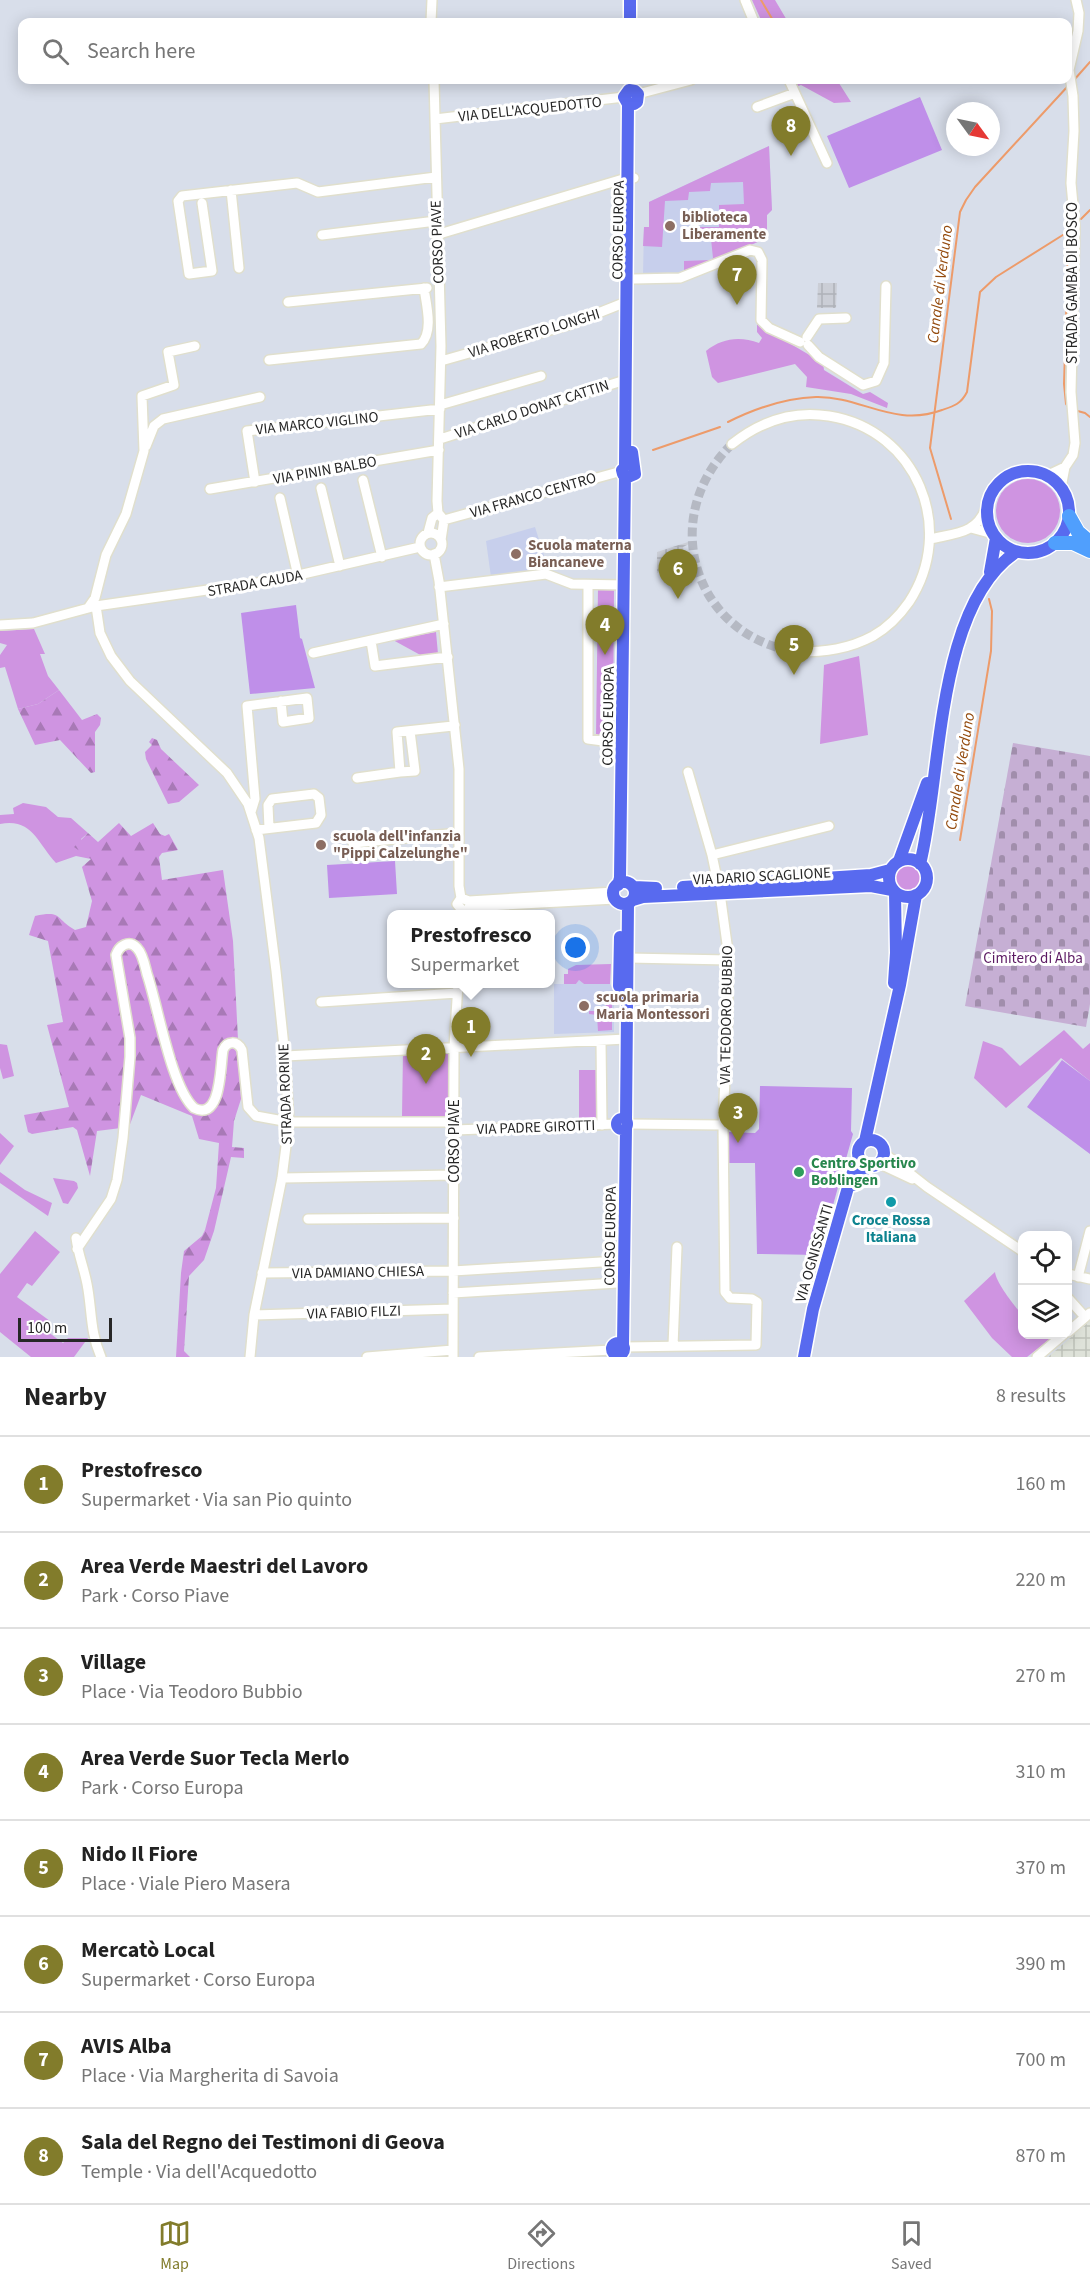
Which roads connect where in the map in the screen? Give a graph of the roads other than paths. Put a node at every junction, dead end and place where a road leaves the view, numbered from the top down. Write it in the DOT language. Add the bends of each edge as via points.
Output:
graph roads {
  1 [pos="432,0"];
  2 [pos="630,0"];
  3 [pos="636,0"];
  4 [pos="745,0"];
  5 [pos="1076,0"];
  6 [pos="431,18"];
  7 [pos="630,18"];
  8 [pos="636,18"];
  9 [pos="752,18"];
  10 [pos="1072,57"];
  11 [pos="434,84"];
  12 [pos="671,84"];
  13 [pos="791,84"];
  14 [pos="1071,84"];
  15 [pos="632,92"];
  16 [pos="795,93"];
  17 [pos="757,107"];
  18 [pos="435,119"];
  19 [pos="827,163"];
  20 [pos="436,177"];
  21 [pos="630,178"];
  22 [pos="231,190"];
  23 [pos="202,203"];
  24 [pos="436,221"];
  25 [pos="436,234"];
  26 [pos="322,236"];
  27 [pos="239,268"];
  28 [pos="633,279"];
  29 [pos="886,286"];
  30 [pos="424,288"];
  31 [pos="439,288"];
  32 [pos="288,302"];
  33 [pos="626,302"];
  34 [pos="846,318"];
  35 [pos="805,341"];
  36 [pos="195,346"];
  37 [pos="269,360"];
  38 [pos="441,361"];
  39 [pos="541,376"];
  40 [pos="625,380"];
  41 [pos="260,397"];
  42 [pos="440,407"];
  43 [pos="440,439"];
  44 [pos="732,444"];
  45 [pos="439,450"];
  46 [pos="144,451"];
  47 [pos="1065,467"];
  48 [pos="628,471"];
  49 [pos="1046,476"];
  50 [pos="363,480"];
  51 [pos="255,482"];
  52 [pos="321,488"];
  53 [pos="1061,488"];
  54 [pos="210,489"];
  55 [pos="280,498"];
  56 [pos="987,505"];
  57 [pos="441,516"];
  58 [pos="1069,516"];
  59 [pos="971,528"];
  60 [pos="428,533"];
  61 [pos="994,536"];
  62 [pos="930,539"];
  63 [pos="441,540"];
  64 [pos="1090,542"];
  65 [pos="1055,543"];
  66 [pos="420,547"];
  67 [pos="1090,550"];
  68 [pos="1016,552"];
  69 [pos="434,554"];
  70 [pos="382,557"];
  71 [pos="340,566"];
  72 [pos="298,576"];
  73 [pos="986,582"];
  74 [pos="588,585"];
  75 [pos="624,585"];
  76 [pos="439,587"];
  77 [pos="92,607"];
  78 [pos="444,624"];
  79 [pos="0,625"];
  80 [pos="371,641"];
  81 [pos="118,645"];
  82 [pos="108,650"];
  83 [pos="798,652"];
  84 [pos="313,653"];
  85 [pos="448,657"];
  86 [pos="281,701"];
  87 [pos="455,725"];
  88 [pos="410,731"];
  89 [pos="618,743"];
  90 [pos="935,762"];
  91 [pos="400,772"];
  92 [pos="688,772"];
  93 [pos="357,778"];
  94 [pos="252,812"];
  95 [pos="829,826"];
  96 [pos="269,828"];
  97 [pos="256,830"];
  98 [pos="459,833"];
  99 [pos="353,843"];
  100 [pos="712,855"];
  101 [pos="920,864"];
  102 [pos="895,865"];
  103 [pos="719,889"];
  104 [pos="894,891"];
  105 [pos="624,894"];
  106 [pos="916,895"];
  107 [pos="464,906"];
  108 [pos="628,958"];
  109 [pos="729,960"];
  110 [pos="457,988"];
  111 [pos="321,1002"];
  112 [pos="890,1023"];
  113 [pos="622,1039"];
  114 [pos="601,1041"];
  115 [pos="454,1047"];
  116 [pos="285,1056"];
  117 [pos="289,1122"];
  118 [pos="623,1124"];
  119 [pos="602,1125"];
  120 [pos="723,1125"];
  121 [pos="454,1128"];
  122 [pos="870,1141"];
  123 [pos="873,1161"];
  124 [pos="454,1175"];
  125 [pos="282,1178"];
  126 [pos="454,1218"];
  127 [pos="308,1219"];
  128 [pos="1090,1231"];
  129 [pos="76,1238"];
  130 [pos="677,1247"];
  131 [pos="1018,1248"];
  132 [pos="77,1249"];
  133 [pos="617,1261"];
  134 [pos="453,1271"];
  135 [pos="262,1273"];
  136 [pos="1072,1275"];
  137 [pos="1078,1276"];
  138 [pos="1090,1280"];
  139 [pos="617,1283"];
  140 [pos="453,1293"];
  141 [pos="1072,1302"];
  142 [pos="453,1309"];
  143 [pos="1072,1309"];
  144 [pos="254,1316"];
  145 [pos="1085,1317"];
  146 [pos="1072,1328"];
  147 [pos="1059,1339"];
  148 [pos="674,1346"];
  149 [pos="618,1351"];
  150 [pos="453,1354"];
  151 [pos="100,1357"];
  152 [pos="250,1357"];
  153 [pos="367,1357"];
  154 [pos="479,1357"];
  155 [pos="806,1357"];
  156 [pos="1037,1357"];
  1 -- 6 [label="street"];
  2 -- 7 [label="main road"];
  3 -- 8 [label="main road"];
  4 -- 9 [label="street"];
  5 -- 10 [label="street, STRADA GAMBA DI BOSCO" via="1078,31"];
  11 -- 18 [label="street, CORSO PIAVE"];
  12 -- 15 [label="street, VIA DELL'ACQUEDOTTO"];
  13 -- 16 [label="street"];
  14 -- 47 [label="street, STRADA GAMBA DI BOSCO" via="1075,448"];
  15 -- 18 [label="street, VIA DELL'ACQUEDOTTO"];
  15 -- 21 [label="main road, CORSO EUROPA"];
  16 -- 17 [label="street"];
  16 -- 19 [label="street"];
  18 -- 20 [label="street, CORSO PIAVE"];
  20 -- 22 [label="street" via="318,192 297,183"];
  20 -- 24 [label="street, CORSO PIAVE"];
  21 -- 25 [label="street"];
  21 -- 28 [label="main road, CORSO EUROPA"];
  21 -- 33 [label="main road, CORSO EUROPA"];
  22 -- 23 [label="street" via="182,196 178,201 189,274 212,271"];
  22 -- 27 [label="street"];
  24 -- 25 [label="street, CORSO PIAVE"];
  24 -- 26 [label="street"];
  25 -- 31 [label="street, CORSO PIAVE"];
  28 -- 35 [label="street" via="680,278 750,250 758,252 762,260 761,320 769,328"];
  28 -- 48 [label="main road, CORSO EUROPA"];
  29 -- 35 [label="street" via="884,363 876,381 863,385 815,355"];
  30 -- 31 [label="street"];
  30 -- 32 [label="street"];
  30 -- 37 [label="street" via="428,302 427,337 422,344"];
  31 -- 38 [label="street, CORSO PIAVE"];
  33 -- 38 [label="street, VIA ROBERTO LONGHI" via="568,325"];
  33 -- 40 [label="main road, CORSO EUROPA"];
  34 -- 35 [label="street" via="819,319"];
  36 -- 46 [label="street" via="168,352 174,385 142,396"];
  38 -- 42 [label="street, CORSO PIAVE"];
  39 -- 42 [label="street"];
  40 -- 43 [label="street, VIA CARLO DONAT CATTIN"];
  40 -- 48 [label="main road, CORSO EUROPA"];
  41 -- 46 [label="street" via="163,419 154,426"];
  42 -- 43 [label="street, CORSO PIAVE"];
  42 -- 51 [label="street, VIA MARCO VIGLINO" via="247,431"];
  43 -- 45 [label="street, CORSO PIAVE"];
  44 -- 62 [label="street" via="772,421 798,414 854,422 881,436 898,452 917,481 928,514"];
  45 -- 51 [label="street, VIA PININ BALBO"];
  45 -- 57 [label="street, CORSO PIAVE"];
  46 -- 77 [label="street" via="126,514 106,555"];
  47 -- 49 [label="street"];
  47 -- 53 [label="street, STRADA GAMBA DI BOSCO"];
  48 -- 57 [label="street, VIA FRANCO CENTRO"];
  48 -- 75 [label="main road, CORSO EUROPA"];
  48 -- 105 [label="main road, CORSO EUROPA"];
  49 -- 53 [label="main road"];
  49 -- 56 [label="main road" via="1028,471 1010,476 995,488"];
  50 -- 70 [label="street"];
  51 -- 54 [label="street, VIA PININ BALBO"];
  52 -- 71 [label="street"];
  53 -- 58 [label="main road"];
  55 -- 72 [label="street"];
  56 -- 59 [label="street" via="981,520"];
  56 -- 61 [label="main road"];
  57 -- 60 [label="street, CORSO PIAVE" via="432,518"];
  57 -- 63 [label="street, CORSO PIAVE"];
  58 -- 64 [label="highway" via="1078,532"];
  58 -- 65 [label="main road"];
  59 -- 61 [label="street"];
  59 -- 62 [label="street"];
  60 -- 63 [label="street"];
  60 -- 66 [label="street" via="421,538"];
  61 -- 68 [label="main road"];
  61 -- 73 [label="main road" via="993,564"];
  62 -- 83 [label="street" via="924,572 905,607 874,636 830,651"];
  63 -- 69 [label="street" via="440,549"];
  65 -- 67 [label="highway" via="1073,543"];
  65 -- 68 [label="main road" via="1036,553"];
  66 -- 69 [label="street"];
  66 -- 70 [label="street, STRADA CAUDA"];
  68 -- 73 [label="main road"];
  69 -- 76 [label="street"];
  70 -- 71 [label="street, STRADA CAUDA"];
  71 -- 72 [label="street, STRADA CAUDA"];
  72 -- 77 [label="street, STRADA CAUDA"];
  73 -- 90 [label="main road" via="957,649"];
  74 -- 75 [label="street"];
  74 -- 76 [label="street" via="572,584 546,574"];
  74 -- 89 [label="street, CORSO EUROPA" via="588,740"];
  75 -- 105 [label="main road, CORSO EUROPA"];
  76 -- 78 [label="street"];
  77 -- 79 [label="street, STRADA CAUDA" via="33,623"];
  77 -- 82 [label="street, STRADA RORINE"];
  78 -- 80 [label="street"];
  78 -- 85 [label="street"];
  80 -- 84 [label="street"];
  80 -- 85 [label="street" via="375,666"];
  81 -- 82 [label="street"];
  82 -- 94 [label="street, STRADA RORINE" via="130,681 227,773"];
  85 -- 87 [label="street"];
  86 -- 94 [label="street" via="247,706 255,799"];
  87 -- 88 [label="street"];
  87 -- 98 [label="street"];
  88 -- 91 [label="street" via="397,732"];
  88 -- 91 [label="street" via="415,771"];
  90 -- 101 [label="main road"];
  90 -- 102 [label="main road"];
  91 -- 93 [label="street"];
  92 -- 100 [label="street, VIA TEODORO BUBBIO"];
  94 -- 97 [label="street, STRADA RORINE"];
  95 -- 100 [label="street"];
  96 -- 96 [label="street" via="316,823 321,815 319,798 314,794 272,799 268,805"];
  96 -- 97 [label="street"];
  97 -- 116 [label="street, STRADA RORINE"];
  98 -- 99 [label="street"];
  98 -- 107 [label="street"];
  100 -- 103 [label="street, VIA TEODORO BUBBIO"];
  101 -- 102 [label="main road" via="910,859"];
  101 -- 106 [label="main road" via="926,885"];
  102 -- 103 [label="main road, VIA DARIO SCAGLIONE" via="871,875"];
  102 -- 104 [label="main road" via="889,880"];
  103 -- 104 [label="main road, VIA DARIO SCAGLIONE" via="871,886"];
  103 -- 105 [label="main road, VIA DARIO SCAGLIONE" via="643,897"];
  103 -- 109 [label="street, VIA TEODORO BUBBIO"];
  104 -- 106 [label="main road" via="905,897"];
  104 -- 112 [label="main road" via="896,953"];
  105 -- 107 [label="street, VIA DARIO SCAGLIONE"];
  105 -- 108 [label="main road, CORSO EUROPA"];
  105 -- 113 [label="main road, CORSO EUROPA"];
  106 -- 112 [label="main road"];
  108 -- 109 [label="street"];
  108 -- 113 [label="main road, CORSO EUROPA"];
  109 -- 120 [label="street, VIA TEODORO BUBBIO"];
  110 -- 111 [label="street, CORSO PIAVE"];
  110 -- 115 [label="street, CORSO PIAVE"];
  112 -- 122 [label="main road"];
  113 -- 114 [label="street"];
  113 -- 118 [label="main road, CORSO EUROPA"];
  114 -- 115 [label="street"];
  114 -- 119 [label="street"];
  115 -- 116 [label="street"];
  115 -- 121 [label="street, CORSO PIAVE"];
  116 -- 117 [label="street, STRADA RORINE"];
  117 -- 121 [label="street, VIA PADRE GIROTTI"];
  117 -- 125 [label="street, STRADA RORINE"];
  117 -- 132 [label="street, VIA PADRE GIROTTI" via="252,1113 246,1101 242,1050 232,1042 223,1050 214,1103 203,1110 191,1105 169,1054 139,951 130,944 122,946 116,959 130,1057 122,1148 111,1199"];
  118 -- 119 [label="street, VIA PADRE GIROTTI"];
  118 -- 120 [label="street, VIA PADRE GIROTTI"];
  118 -- 133 [label="main road, CORSO EUROPA"];
  118 -- 149 [label="main road, CORSO EUROPA"];
  119 -- 121 [label="street, VIA PADRE GIROTTI"];
  120 -- 148 [label="street, VIA TEODORO BUBBIO" via="725,1292 728,1297 757,1302 756,1345"];
  121 -- 124 [label="street, CORSO PIAVE"];
  122 -- 123 [label="main road, VIA OGNISSANTI" via="860,1147"];
  122 -- 123 [label="main road" via="882,1145"];
  123 -- 131 [label="street" via="927,1187"];
  123 -- 155 [label="main road, VIA OGNISSANTI" via="851,1177 813,1309"];
  124 -- 125 [label="street"];
  124 -- 126 [label="street, CORSO PIAVE"];
  125 -- 135 [label="street, STRADA RORINE"];
  126 -- 127 [label="street"];
  126 -- 134 [label="street, CORSO PIAVE"];
  128 -- 137 [label="street"];
  129 -- 132 [label="street"];
  130 -- 148 [label="street"];
  132 -- 151 [label="street" via="87,1281 92,1332"];
  133 -- 134 [label="street, VIA DAMIANO CHIESA"];
  133 -- 139 [label="main road, CORSO EUROPA"];
  134 -- 135 [label="street, VIA DAMIANO CHIESA"];
  134 -- 140 [label="street, CORSO PIAVE"];
  135 -- 144 [label="street, STRADA RORINE"];
  136 -- 137 [label="street"];
  137 -- 138 [label="street"];
  139 -- 140 [label="street"];
  139 -- 149 [label="main road, CORSO EUROPA"];
  140 -- 142 [label="street, CORSO PIAVE"];
  141 -- 145 [label="street"];
  142 -- 144 [label="street, VIA FABIO FILZI"];
  142 -- 150 [label="street, CORSO PIAVE"];
  143 -- 145 [label="street"];
  144 -- 152 [label="street, STRADA RORINE"];
  145 -- 146 [label="street"];
  147 -- 156 [label="street"];
  148 -- 149 [label="street"];
  149 -- 154 [label="street"];
  150 -- 153 [label="street"];
}
